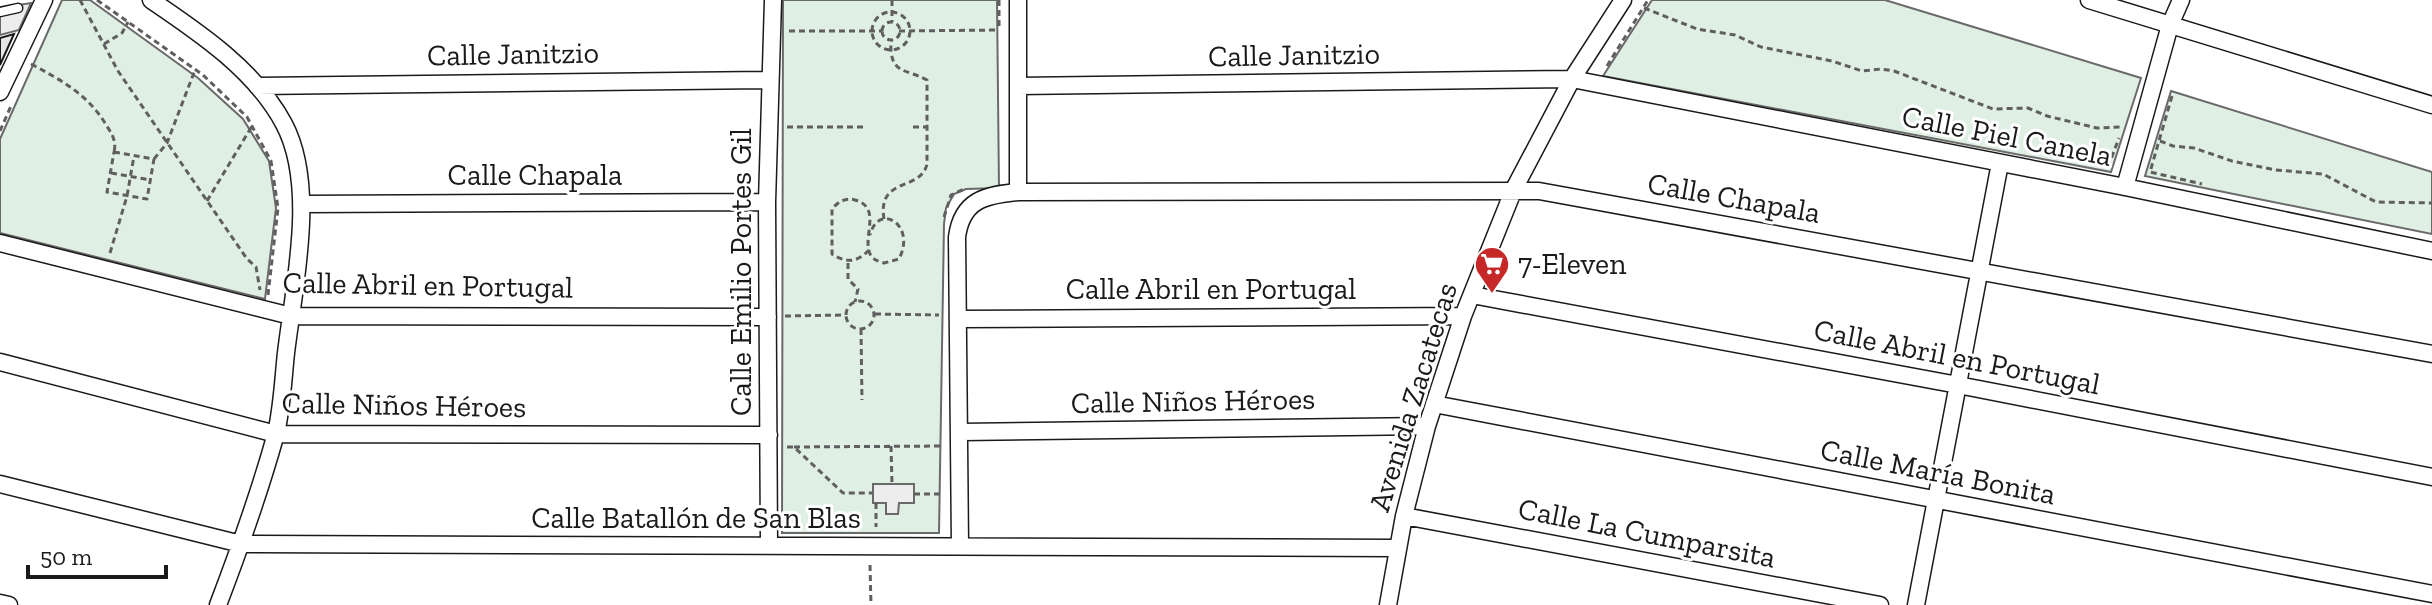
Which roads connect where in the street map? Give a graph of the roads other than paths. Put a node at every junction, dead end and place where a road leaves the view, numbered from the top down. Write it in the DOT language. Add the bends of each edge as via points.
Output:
graph roads {
  1 [pos="44,0"];
  2 [pos="151,0"];
  3 [pos="773,0"];
  4 [pos="1018,0"];
  5 [pos="1623,0"];
  6 [pos="2089,0"];
  7 [pos="2181,0"];
  8 [pos="18,8"];
  9 [pos="0,12"];
  10 [pos="2170,25"];
  11 [pos="1572,79"];
  12 [pos="770,80"];
  13 [pos="257,86"];
  14 [pos="1018,86"];
  15 [pos="0,92"];
  16 [pos="2432,105"];
  17 [pos="2000,163"];
  18 [pos="2125,187"];
  19 [pos="1514,189"];
  20 [pos="1018,192"];
  21 [pos="767,202"];
  22 [pos="302,204"];
  23 [pos="0,243"];
  24 [pos="2432,251"];
  25 [pos="1980,272"];
  26 [pos="1472,295"];
  27 [pos="291,316"];
  28 [pos="774,316"];
  29 [pos="1463,316"];
  30 [pos="951,317"];
  31 [pos="2432,354"];
  32 [pos="0,362"];
  33 [pos="1958,385"];
  34 [pos="1434,404"];
  35 [pos="1427,426"];
  36 [pos="961,432"];
  37 [pos="276,434"];
  38 [pos="775,441"];
  39 [pos="2432,477"];
  40 [pos="0,484"];
  41 [pos="1936,501"];
  42 [pos="1404,516"];
  43 [pos="241,544"];
  44 [pos="769,545"];
  45 [pos="960,546"];
  46 [pos="1398,548"];
  47 [pos="2432,594"];
  48 [pos="0,603"];
  49 [pos="9,605"];
  50 [pos="218,605"];
  51 [pos="1388,605"];
  52 [pos="1880,605"];
  53 [pos="1916,605"];
  1 -- 15 [label="street"];
  2 -- 13 [label="street" via="191,27"];
  3 -- 12 [label="street, Calle Emilio Portes Gil"];
  4 -- 14 [label="street"];
  5 -- 11 [label="street, Avenida Zacatecas"];
  6 -- 10 [label="street"];
  7 -- 10 [label="street"];
  8 -- 9 [label="lane"];
  10 -- 16 [label="street"];
  10 -- 18 [label="street"];
  11 -- 14 [label="street, Calle Janitzio"];
  11 -- 17 [label="street, Calle Piel Canela"];
  11 -- 19 [label="street, Avenida Zacatecas"];
  12 -- 13 [label="street, Calle Janitzio"];
  12 -- 21 [label="street, Calle Emilio Portes Gil"];
  13 -- 22 [label="street" via="284,124 298,163"];
  14 -- 20 [label="street"];
  17 -- 18 [label="street, Calle Piel Canela"];
  17 -- 25 [label="street"];
  18 -- 24 [label="street, Calle Piel Canela"];
  19 -- 20 [label="street, Calle Chapala"];
  19 -- 25 [label="street, Calle Chapala"];
  19 -- 26 [label="street, Avenida Zacatecas"];
  20 -- 30 [label="street, Calle Chapala" via="993,194 965,211 959,225"];
  21 -- 22 [label="street, Calle Chapala"];
  21 -- 28 [label="street, Calle Emilio Portes Gil"];
  22 -- 27 [label="street"];
  23 -- 27 [label="street, Calle Abril en Portugal"];
  25 -- 31 [label="street, Calle Chapala"];
  25 -- 33 [label="street"];
  26 -- 29 [label="street, Avenida Zacatecas"];
  26 -- 33 [label="street, Calle Abril en Portugal"];
  27 -- 28 [label="street, Calle Abril en Portugal"];
  27 -- 37 [label="street"];
  28 -- 38 [label="street, Calle Emilio Portes Gil"];
  29 -- 30 [label="street, Calle Abril en Portugal"];
  29 -- 34 [label="street, Avenida Zacatecas"];
  30 -- 36 [label="street"];
  32 -- 37 [label="street, Calle Niños Héroes"];
  33 -- 39 [label="street, Calle Abril en Portugal"];
  33 -- 41 [label="street"];
  34 -- 35 [label="street, Avenida Zacatecas"];
  34 -- 41 [label="street, Calle María Bonita"];
  35 -- 36 [label="street, Calle Niños Héroes"];
  35 -- 42 [label="street, Avenida Zacatecas"];
  36 -- 45 [label="street"];
  37 -- 38 [label="street, Calle Niños Héroes"];
  37 -- 43 [label="street"];
  38 -- 44 [label="street, Calle Emilio Portes Gil"];
  40 -- 43 [label="street, Calle Batallón de San Blas"];
  41 -- 47 [label="street, Calle María Bonita"];
  41 -- 53 [label="street"];
  42 -- 46 [label="street, Avenida Zacatecas"];
  42 -- 52 [label="street, Calle La Cumparsita"];
  43 -- 44 [label="street, Calle Batallón de San Blas"];
  43 -- 50 [label="street"];
  44 -- 45 [label="street, Calle Batallón de San Blas" via="873,541"];
  45 -- 46 [label="street, Calle Batallón de San Blas"];
  46 -- 51 [label="street, Avenida Zacatecas"];
  48 -- 49 [label="street"];
}
